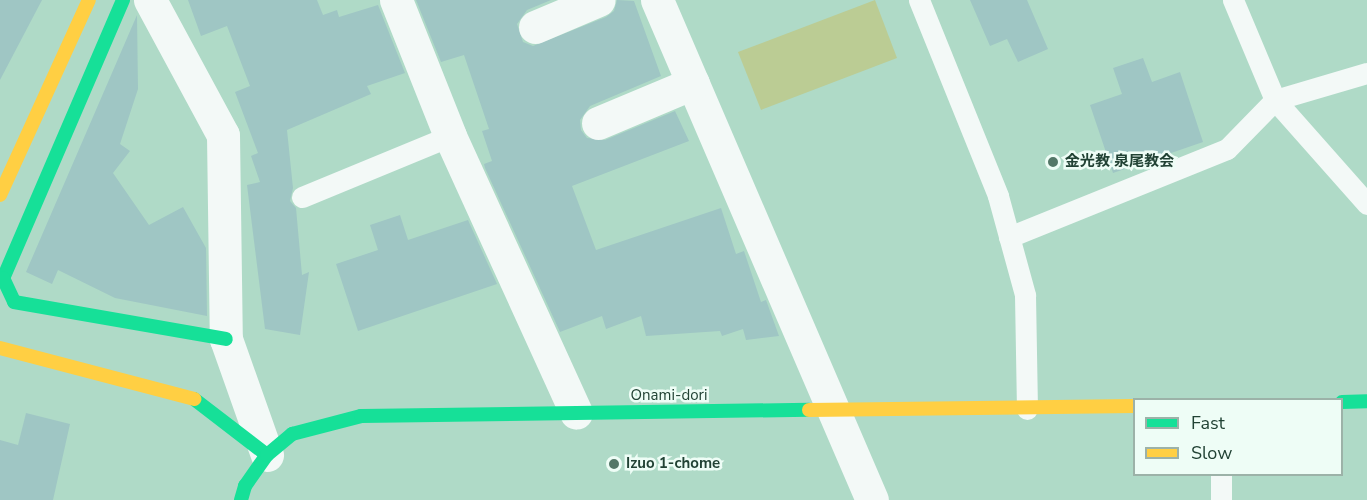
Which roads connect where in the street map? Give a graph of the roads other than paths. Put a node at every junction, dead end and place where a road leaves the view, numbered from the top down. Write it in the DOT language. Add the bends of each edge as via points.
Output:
graph roads {
  1 [pos="89,0"];
  2 [pos="123,0"];
  3 [pos="150,0"];
  4 [pos="396,0"];
  5 [pos="599,0"];
  6 [pos="657,0"];
  7 [pos="919,0"];
  8 [pos="1233,0"];
  9 [pos="535,27"];
  10 [pos="1367,73"];
  11 [pos="693,83"];
  12 [pos="1275,100"];
  13 [pos="598,123"];
  14 [pos="450,136"];
  15 [pos="0,195"];
  16 [pos="302,197"];
  17 [pos="1367,204"];
  18 [pos="1009,237"];
  19 [pos="226,339"];
  20 [pos="0,348"];
  21 [pos="1367,401"];
  22 [pos="1343,402"];
  23 [pos="1133,406"];
  24 [pos="1027,409"];
  25 [pos="834,412"];
  26 [pos="576,413"];
  27 [pos="267,455"];
  28 [pos="1221,476"];
  29 [pos="241,500"];
  30 [pos="872,500"];
  31 [pos="1221,500"];
  1 -- 15 [label="street"];
  2 -- 19 [label="street" via="3,278 14,302"];
  3 -- 19 [label="street" via="223,135"];
  4 -- 14 [label="street"];
  5 -- 9 [label="street"];
  6 -- 11 [label="street"];
  7 -- 18 [label="lane" via="998,196"];
  8 -- 12 [label="lane"];
  10 -- 12 [label="lane"];
  11 -- 13 [label="street"];
  11 -- 25 [label="street"];
  12 -- 17 [label="lane"];
  12 -- 18 [label="lane" via="1227,150"];
  14 -- 16 [label="lane"];
  14 -- 26 [label="street"];
  18 -- 24 [label="lane" via="1025,295"];
  19 -- 27 [label="street"];
  20 -- 27 [label="street" via="197,400"];
  21 -- 22 [label="street"];
  23 -- 24 [label="street, Onami-dori"];
  24 -- 25 [label="street, Onami-dori"];
  25 -- 26 [label="street, Onami-dori"];
  25 -- 30 [label="street"];
  26 -- 27 [label="street, Onami-dori" via="361,416 292,434"];
  27 -- 29 [label="street, Onami-dori" via="245,486"];
  28 -- 31 [label="lane"];
}
